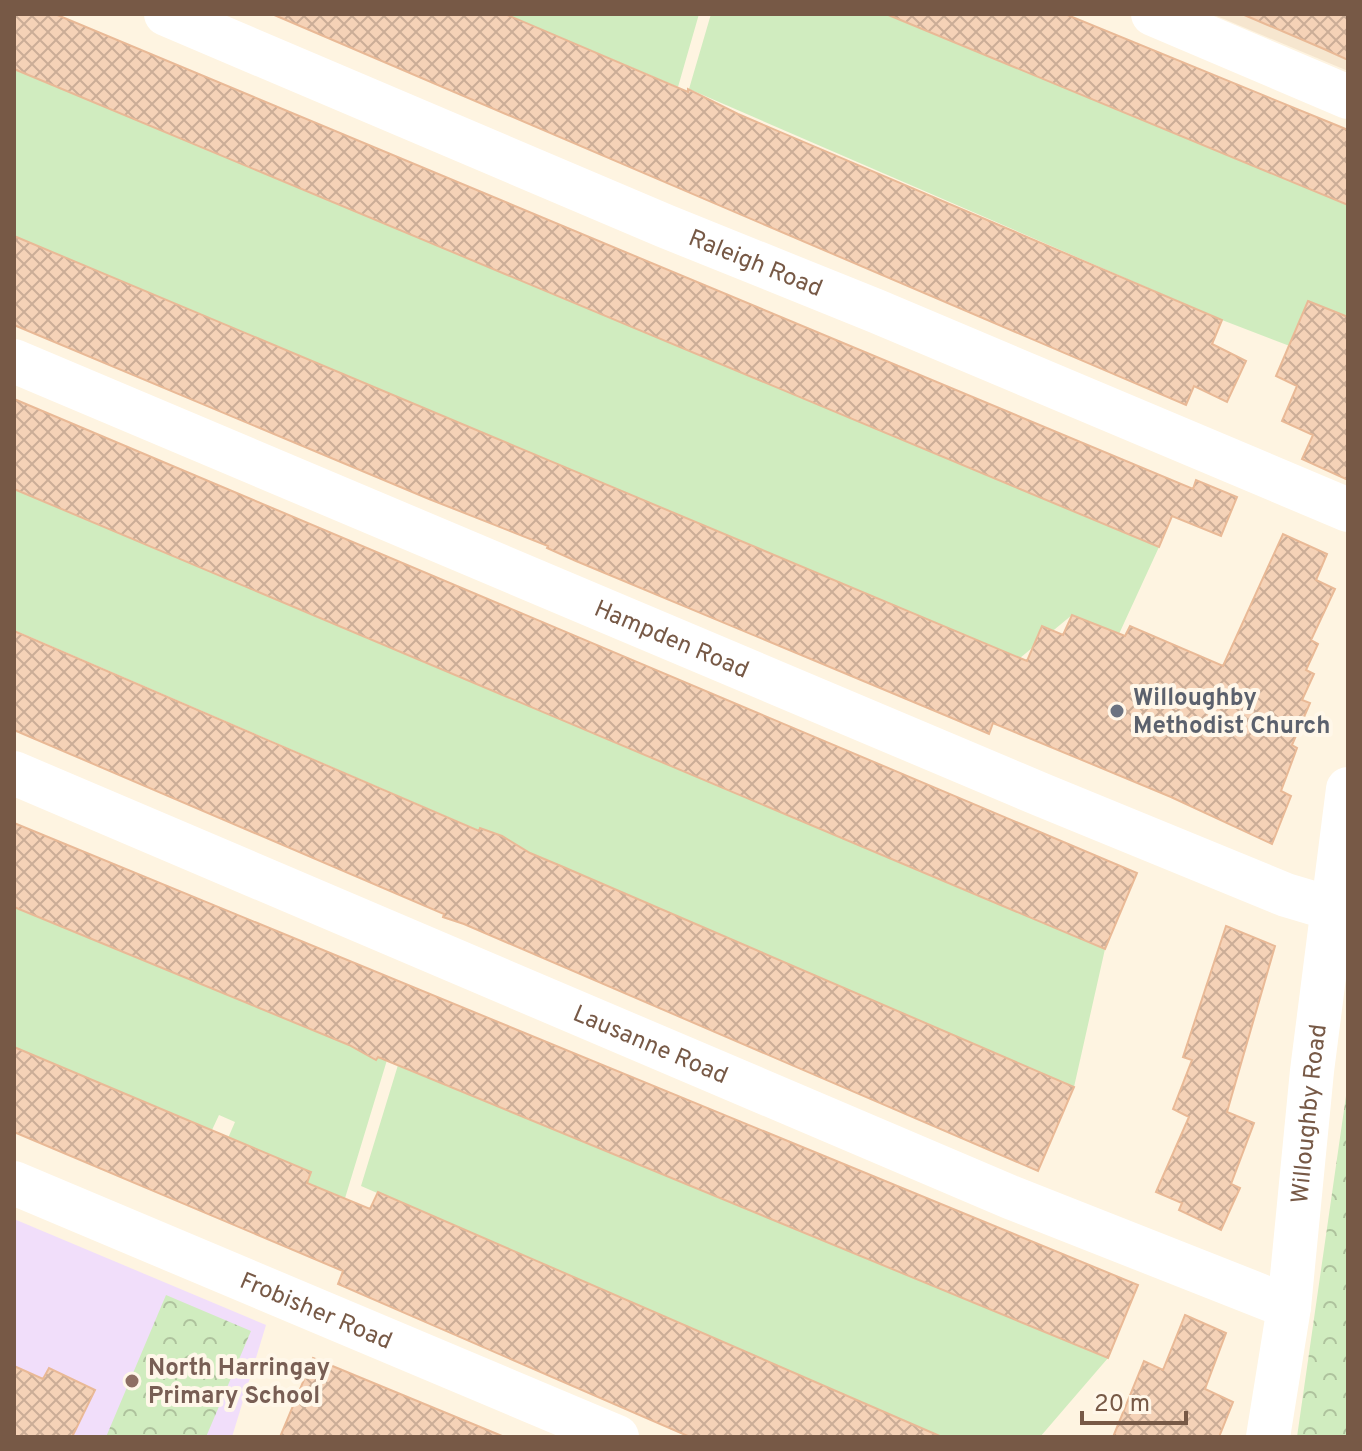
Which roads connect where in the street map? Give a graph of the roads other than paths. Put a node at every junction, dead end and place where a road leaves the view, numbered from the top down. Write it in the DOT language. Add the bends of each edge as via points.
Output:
graph roads {
  1 [pos="166,14"];
  2 [pos="1153,14"];
  3 [pos="1348,97"];
  4 [pos="14,361"];
  5 [pos="1348,510"];
  6 [pos="14,773"];
  7 [pos="1348,789"];
  8 [pos="1333,909"];
  9 [pos="14,1183"];
  10 [pos="1289,1307"];
  11 [pos="617,1437"];
  12 [pos="1268,1437"];
  1 -- 5 [label="street, Raleigh Road"];
  2 -- 3 [label="street"];
  4 -- 8 [label="street, Hampden Road" via="1042,795 1286,895"];
  6 -- 10 [label="street, Lausanne Road" via="1010,1197"];
  7 -- 8 [label="street, Willoughby Road"];
  8 -- 10 [label="street, Willoughby Road"];
  9 -- 11 [label="street, Frobisher Road"];
  10 -- 12 [label="street, Willoughby Road"];
}
